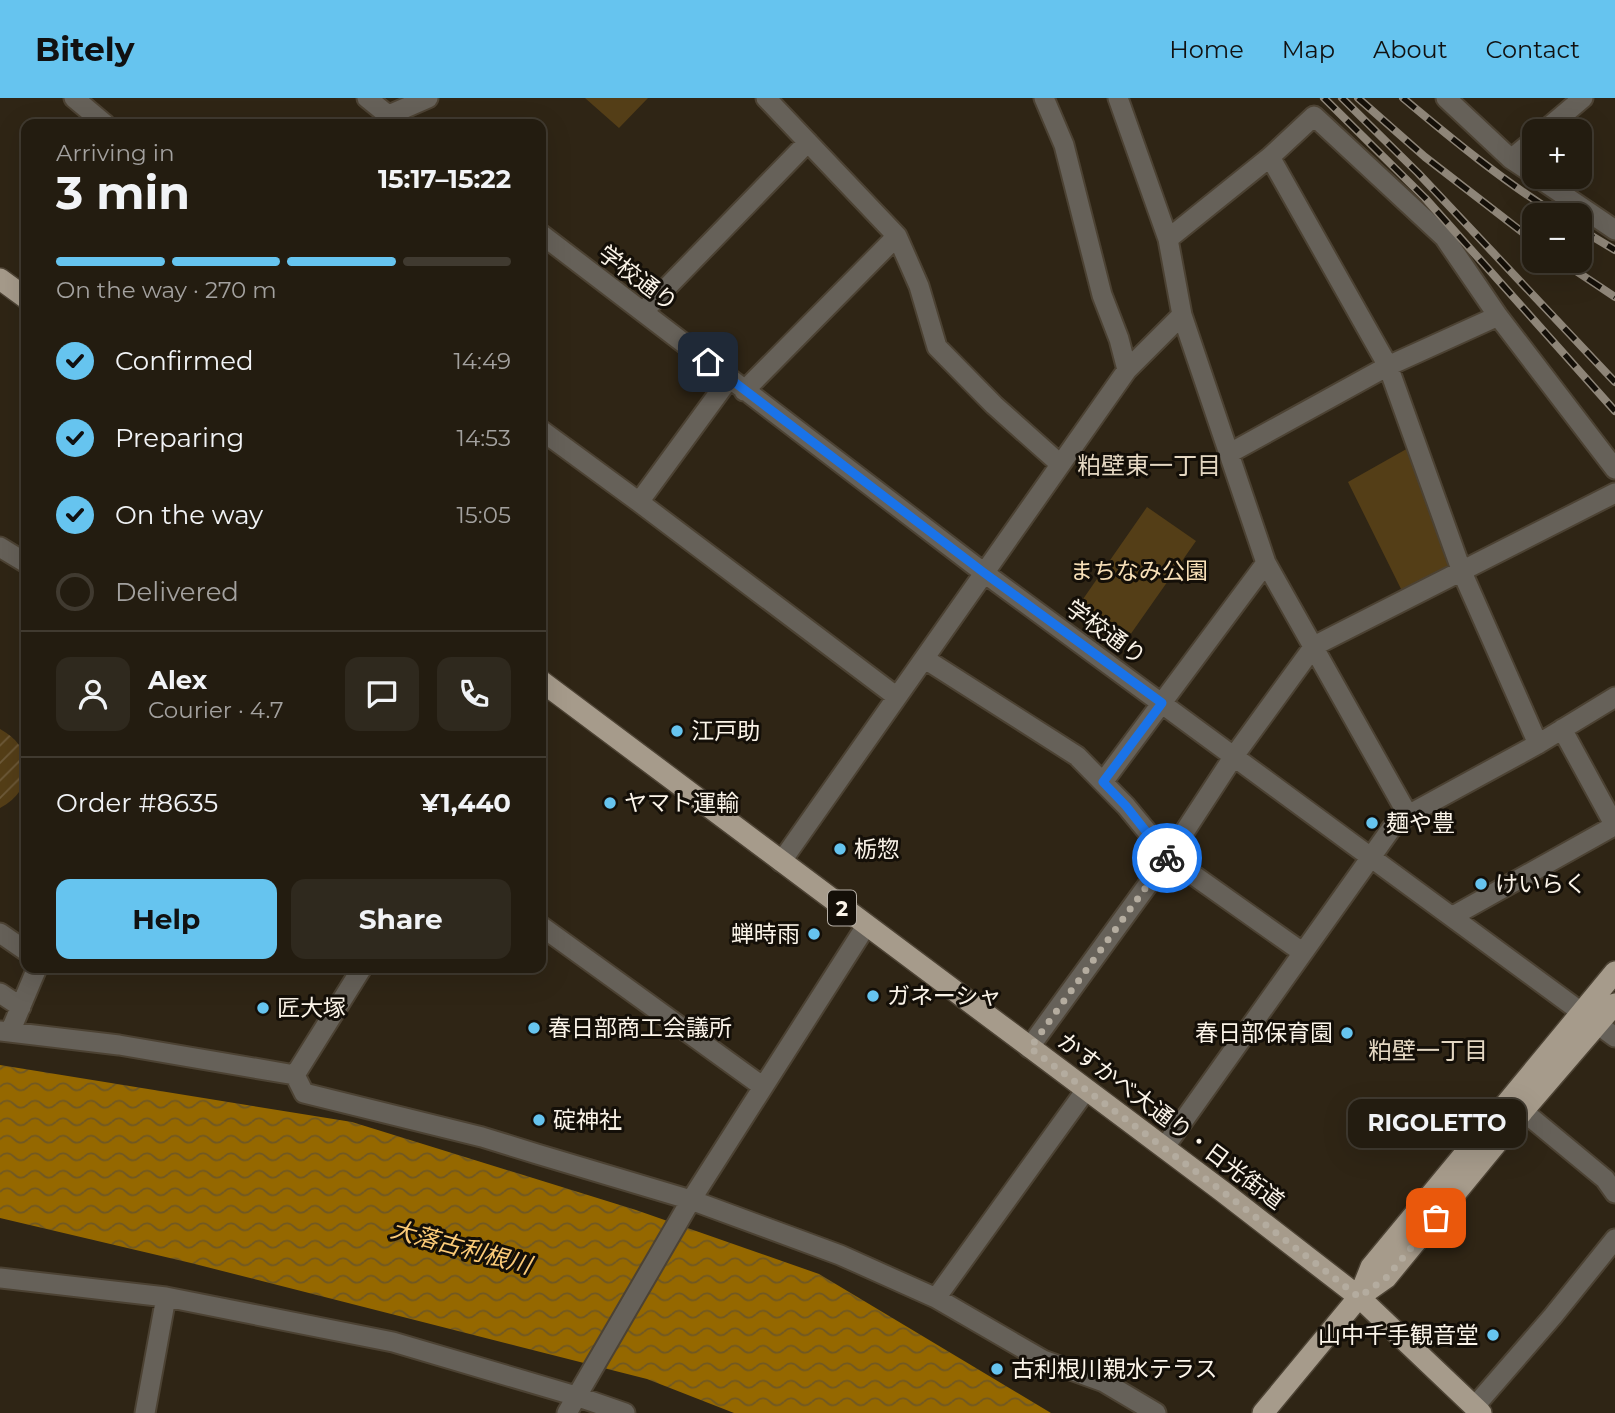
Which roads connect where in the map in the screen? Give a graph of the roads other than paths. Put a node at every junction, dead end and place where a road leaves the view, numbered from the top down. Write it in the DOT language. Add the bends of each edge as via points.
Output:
graph roads {
  1 [pos="74,98"];
  2 [pos="367,98"];
  3 [pos="402,98"];
  4 [pos="410,98"];
  5 [pos="428,98"];
  6 [pos="765,98"];
  7 [pos="1044,98"];
  8 [pos="1118,98"];
  9 [pos="1446,98"];
  10 [pos="1583,98"];
  11 [pos="99,119"];
  12 [pos="388,119"];
  13 [pos="391,119"];
  14 [pos="392,119"];
  15 [pos="393,119"];
  16 [pos="1558,119"];
  17 [pos="808,142"];
  18 [pos="1522,150"];
  19 [pos="1270,157"];
  20 [pos="1511,159"];
  21 [pos="1522,166"];
  22 [pos="1555,189"];
  23 [pos="1615,230"];
  24 [pos="897,236"];
  25 [pos="546,238"];
  26 [pos="1168,239"];
  27 [pos="0,279"];
  28 [pos="21,294"];
  29 [pos="643,312"];
  30 [pos="1182,315"];
  31 [pos="1498,316"];
  32 [pos="1388,366"];
  33 [pos="1127,370"];
  34 [pos="736,385"];
  35 [pos="546,434"];
  36 [pos="1230,453"];
  37 [pos="1060,464"];
  38 [pos="1615,469"];
  39 [pos="1615,493"];
  40 [pos="639,502"];
  41 [pos="0,547"];
  42 [pos="1266,557"];
  43 [pos="21,560"];
  44 [pos="983,572"];
  45 [pos="1462,572"];
  46 [pos="1314,646"];
  47 [pos="925,659"];
  48 [pos="546,686"];
  49 [pos="897,697"];
  50 [pos="1615,698"];
  51 [pos="1162,703"];
  52 [pos="1562,729"];
  53 [pos="1538,744"];
  54 [pos="1234,756"];
  55 [pos="1103,782"];
  56 [pos="1408,816"];
  57 [pos="1615,826"];
  58 [pos="1168,857"];
  59 [pos="1371,857"];
  60 [pos="781,862"];
  61 [pos="1453,916"];
  62 [pos="866,926"];
  63 [pos="546,930"];
  64 [pos="0,933"];
  65 [pos="21,948"];
  66 [pos="1302,952"];
  67 [pos="1615,972"];
  68 [pos="35,973"];
  69 [pos="359,973"];
  70 [pos="0,993"];
  71 [pos="1615,1004"];
  72 [pos="20,1006"];
  73 [pos="1589,1018"];
  74 [pos="5,1032"];
  75 [pos="1615,1037"];
  76 [pos="1030,1048"];
  77 [pos="295,1075"];
  78 [pos="762,1087"];
  79 [pos="1086,1090"];
  80 [pos="1523,1111"];
  81 [pos="1164,1148"];
  82 [pos="1615,1193"];
  83 [pos="691,1200"];
  84 [pos="1615,1239"];
  85 [pos="0,1278"];
  86 [pos="166,1297"];
  87 [pos="1359,1297"];
  88 [pos="936,1298"];
  89 [pos="571,1404"];
  90 [pos="1478,1410"];
  91 [pos="145,1413"];
  92 [pos="625,1413"];
  93 [pos="1156,1413"];
  94 [pos="1264,1413"];
  1 -- 11 [label="street"];
  2 -- 12 [label="street"];
  3 -- 13 [label="street"];
  4 -- 14 [label="street"];
  5 -- 15 [label="street"];
  6 -- 17 [label="street"];
  7 -- 33 [label="street" via="1064,145 1102,295"];
  8 -- 26 [label="street"];
  9 -- 20 [label="street"];
  10 -- 16 [label="street"];
  17 -- 24 [label="street"];
  17 -- 29 [label="street"];
  18 -- 20 [label="street"];
  19 -- 26 [label="street"];
  19 -- 31 [label="street" via="1314,116 1444,237"];
  19 -- 32 [label="street"];
  20 -- 21 [label="street"];
  22 -- 23 [label="street"];
  24 -- 34 [label="street"];
  24 -- 37 [label="street" via="919,286 937,347"];
  25 -- 29 [label="street, 学校通り"];
  26 -- 30 [label="street"];
  27 -- 28 [label="main road"];
  29 -- 34 [label="street, 学校通り"];
  30 -- 33 [label="street"];
  30 -- 36 [label="street"];
  31 -- 32 [label="street"];
  31 -- 38 [label="street"];
  32 -- 36 [label="street"];
  32 -- 45 [label="street"];
  33 -- 37 [label="street"];
  34 -- 40 [label="street"];
  34 -- 44 [label="street, 学校通り"];
  35 -- 40 [label="street"];
  36 -- 42 [label="street"];
  37 -- 44 [label="street"];
  39 -- 45 [label="street"];
  40 -- 49 [label="street"];
  41 -- 43 [label="street"];
  42 -- 46 [label="street"];
  42 -- 51 [label="street"];
  44 -- 47 [label="street"];
  44 -- 51 [label="street, 学校通り"];
  45 -- 46 [label="street"];
  45 -- 53 [label="street"];
  46 -- 54 [label="street"];
  46 -- 56 [label="street"];
  47 -- 49 [label="street"];
  47 -- 55 [label="street" via="1077,756"];
  48 -- 60 [label="main road, 2"];
  49 -- 60 [label="street"];
  50 -- 52 [label="street"];
  51 -- 54 [label="street, 学校通り"];
  51 -- 55 [label="street"];
  52 -- 53 [label="street"];
  52 -- 57 [label="street"];
  53 -- 56 [label="street"];
  54 -- 58 [label="street"];
  54 -- 59 [label="street, 学校通り"];
  55 -- 58 [label="street"];
  56 -- 59 [label="street" via="1391,829"];
  57 -- 61 [label="street"];
  58 -- 66 [label="street"];
  58 -- 76 [label="street"];
  59 -- 61 [label="street, 学校通り"];
  59 -- 66 [label="street"];
  60 -- 62 [label="main road, かすかべ大通り・日光街道 / 2"];
  61 -- 73 [label="street, 学校通り"];
  62 -- 76 [label="main road, かすかべ大通り・日光街道 / 2"];
  62 -- 78 [label="street"];
  63 -- 78 [label="street"];
  64 -- 65 [label="street"];
  66 -- 81 [label="street"];
  67 -- 73 [label="main road"];
  68 -- 72 [label="street"];
  69 -- 77 [label="street"];
  70 -- 72 [label="street"];
  71 -- 73 [label="main road"];
  72 -- 74 [label="street"];
  73 -- 75 [label="street, 学校通り"];
  73 -- 80 [label="main road"];
  73 -- 87 [label="main road" via="1371,1267"];
  74 -- 77 [label="street" via="120,1045"];
  76 -- 79 [label="main road, かすかべ大通り・日光街道 / 2"];
  77 -- 83 [label="street" via="304,1093 482,1138"];
  78 -- 83 [label="street"];
  79 -- 81 [label="main road, かすかべ大通り・日光街道 / 2"];
  79 -- 88 [label="street"];
  80 -- 82 [label="street" via="1605,1179"];
  80 -- 87 [label="main road" via="1386,1278"];
  81 -- 87 [label="main road, かすかべ大通り・日光街道 / 2"];
  83 -- 88 [label="street" via="840,1255"];
  83 -- 89 [label="street"];
  84 -- 90 [label="street"];
  85 -- 86 [label="street"];
  86 -- 89 [label="street" via="393,1342"];
  86 -- 91 [label="street"];
  87 -- 90 [label="main road, かすかべ大通り・日光街道 / 2"];
  87 -- 94 [label="main road"];
  88 -- 93 [label="street" via="1043,1360 1104,1382"];
  89 -- 92 [label="street"];
}
